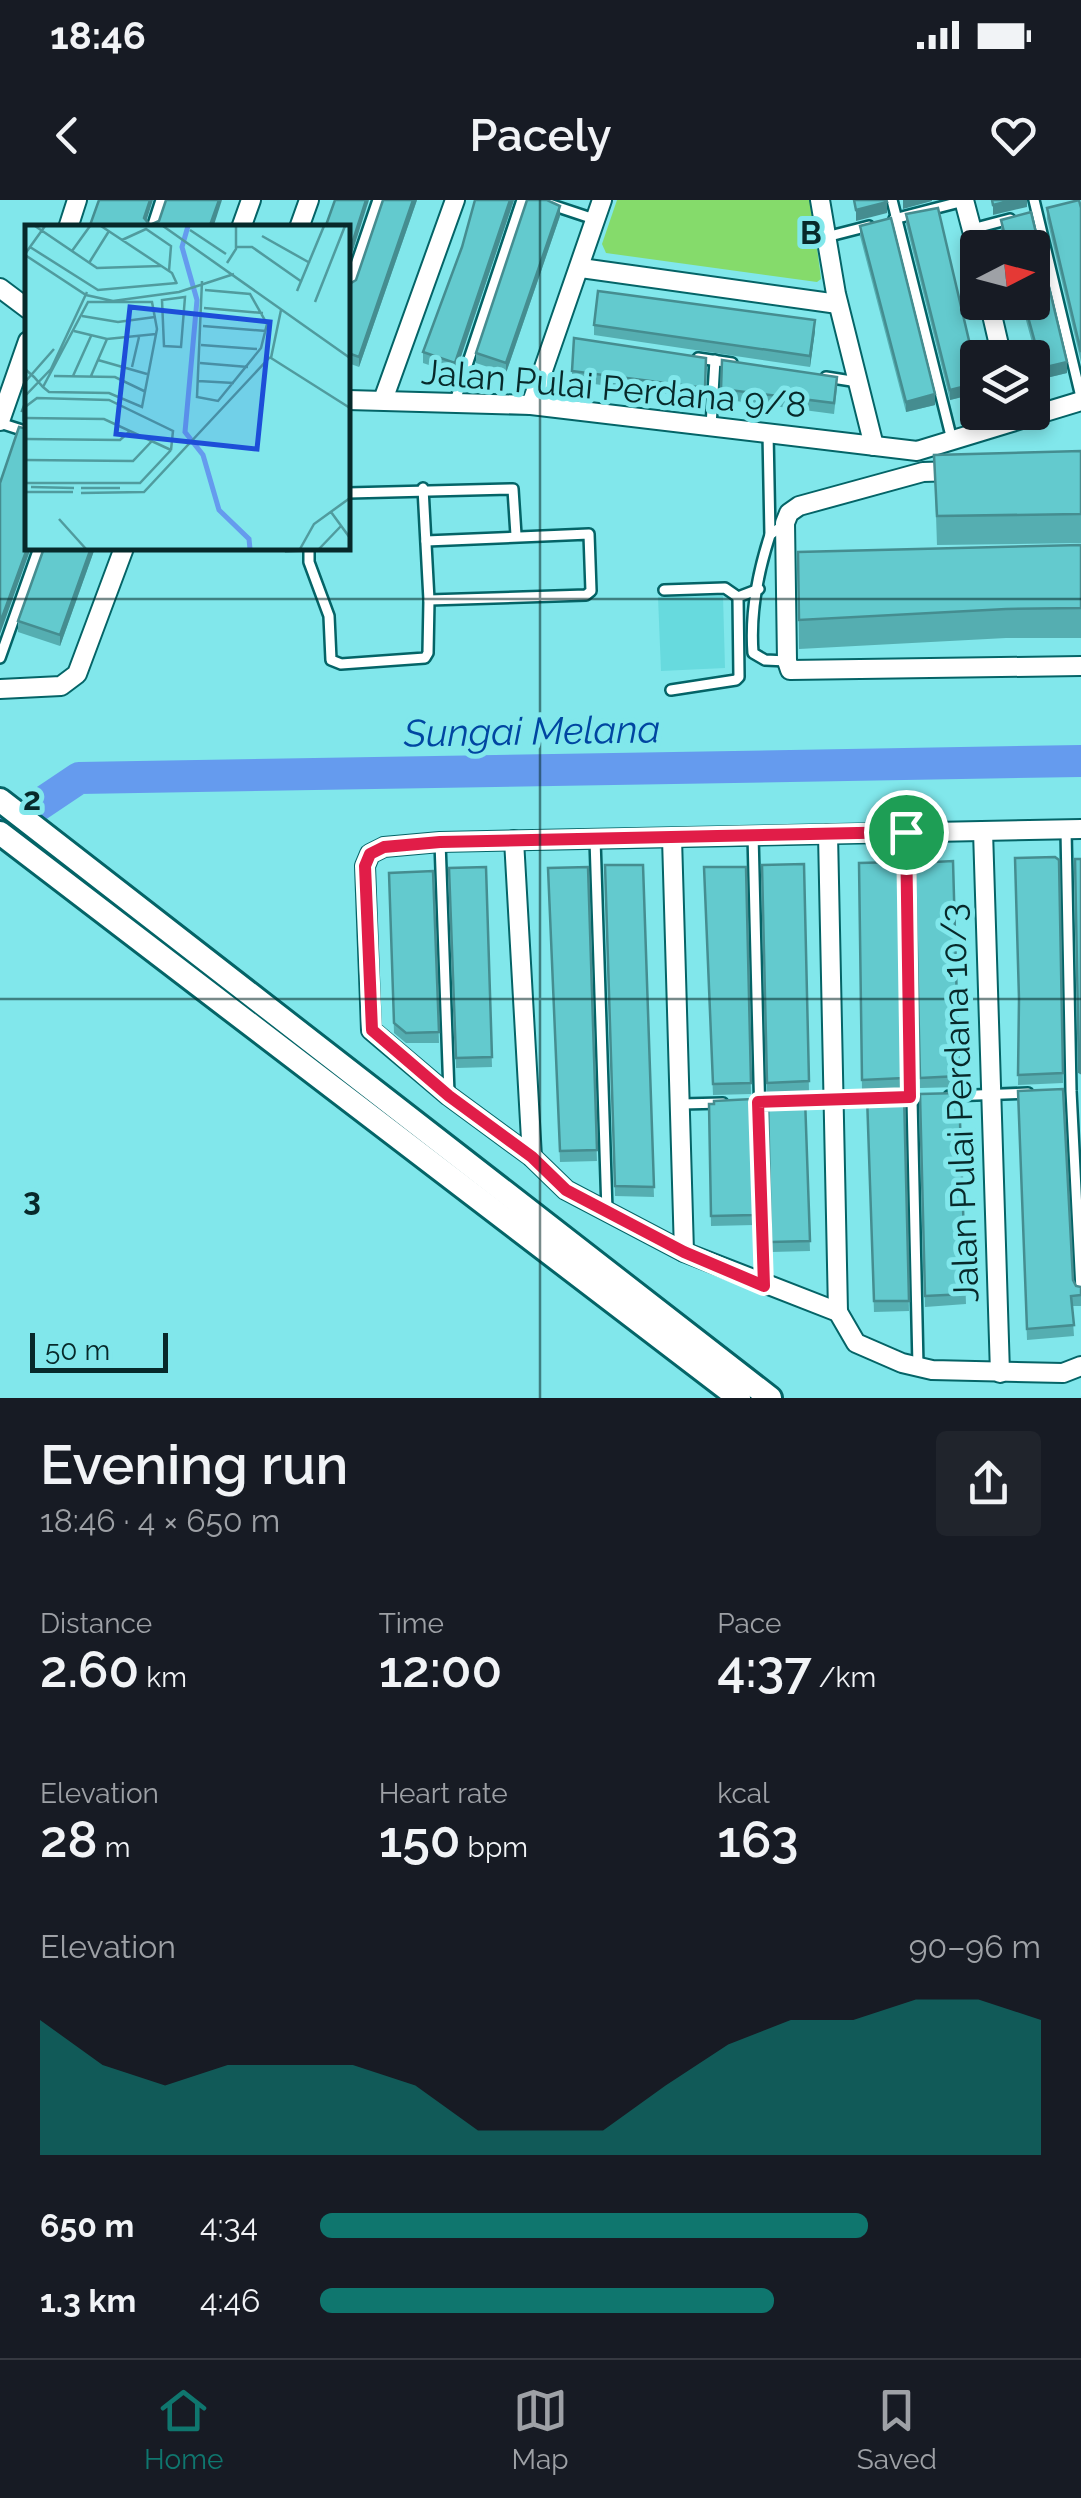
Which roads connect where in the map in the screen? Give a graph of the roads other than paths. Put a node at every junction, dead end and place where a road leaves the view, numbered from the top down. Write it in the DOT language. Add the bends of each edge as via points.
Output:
graph roads {
  1 [pos="77,200"];
  2 [pos="162,200"];
  3 [pos="251,200"];
  4 [pos="308,200"];
  5 [pos="378,200"];
  6 [pos="455,200"];
  7 [pos="522,200"];
  8 [pos="537,200"];
  9 [pos="602,200"];
  10 [pos="820,200"];
  11 [pos="892,200"];
  12 [pos="964,200"];
  13 [pos="1034,200"];
  14 [pos="1052,209"];
  15 [pos="1038,212"];
  16 [pos="896,219"];
  17 [pos="597,220"];
  18 [pos="69,225"];
  19 [pos="153,225"];
  20 [pos="242,225"];
  21 [pos="300,225"];
  22 [pos="972,229"];
  23 [pos="826,236"];
  24 [pos="581,268"];
  25 [pos="350,282"];
  26 [pos="0,288"];
  27 [pos="838,304"];
  28 [pos="25,307"];
  29 [pos="25,349"];
  30 [pos="680,355"];
  31 [pos="715,360"];
  32 [pos="751,366"];
  33 [pos="822,376"];
  34 [pos="858,382"];
  35 [pos="1081,399"];
  36 [pos="350,400"];
  37 [pos="383,400"];
  38 [pos="454,404"];
  39 [pos="531,405"];
  40 [pos="1050,408"];
  41 [pos="1,414"];
  42 [pos="711,426"];
  43 [pos="25,430"];
  44 [pos="984,430"];
  45 [pos="768,433"];
  46 [pos="953,442"];
  47 [pos="874,446"];
  48 [pos="917,451"];
  49 [pos="982,470"];
  50 [pos="922,472"];
  51 [pos="423,488"];
  52 [pos="350,492"];
  53 [pos="777,529"];
  54 [pos="516,534"];
  55 [pos="426,540"];
  56 [pos="39,550"];
  57 [pos="123,550"];
  58 [pos="309,550"];
  59 [pos="805,573"];
  60 [pos="785,574"];
  61 [pos="759,588"];
  62 [pos="664,590"];
  63 [pos="738,596"];
  64 [pos="429,600"];
  65 [pos="0,658"];
  66 [pos="787,660"];
  67 [pos="1081,666"];
  68 [pos="0,688"];
  69 [pos="672,690"];
  70 [pos="3,802"];
  71 [pos="1074,829"];
  72 [pos="983,831"];
  73 [pos="906,832"];
  74 [pos="0,833"];
  75 [pos="753,834"];
  76 [pos="828,834"];
  77 [pos="672,838"];
  78 [pos="595,839"];
  79 [pos="514,840"];
  80 [pos="440,842"];
  81 [pos="1076,1091"];
  82 [pos="1039,1092"];
  83 [pos="1055,1092"];
  84 [pos="991,1094"];
  85 [pos="449,1096"];
  86 [pos="926,1096"];
  87 [pos="942,1096"];
  88 [pos="910,1097"];
  89 [pos="836,1100"];
  90 [pos="758,1102"];
  91 [pos="682,1104"];
  92 [pos="532,1157"];
  93 [pos="607,1214"];
  94 [pos="684,1252"];
  95 [pos="764,1286"];
  96 [pos="1081,1290"];
  97 [pos="838,1312"];
  98 [pos="918,1366"];
  99 [pos="1081,1366"];
  100 [pos="1000,1373"];
  101 [pos="739,1398"];
  102 [pos="770,1398"];
  1 -- 18 [label="street"];
  2 -- 19 [label="lane"];
  3 -- 20 [label="street"];
  4 -- 21 [label="street"];
  5 -- 25 [label="lane"];
  6 -- 37 [label="street"];
  7 -- 38 [label="lane"];
  8 -- 17 [label="lane"];
  9 -- 17 [label="street"];
  10 -- 23 [label="street"];
  11 -- 16 [label="lane"];
  12 -- 16 [label="lane"];
  12 -- 22 [label="street"];
  13 -- 15 [label="lane"];
  14 -- 15 [label="lane"];
  15 -- 22 [label="lane"];
  15 -- 35 [label="lane"];
  16 -- 23 [label="lane"];
  16 -- 46 [label="lane"];
  17 -- 24 [label="street"];
  23 -- 27 [label="street"];
  24 -- 27 [label="street"];
  24 -- 39 [label="street" via="564,339"];
  26 -- 28 [label="street"];
  27 -- 34 [label="street"];
  29 -- 41 [label="street"];
  30 -- 31 [label="lane"];
  31 -- 32 [label="lane"];
  31 -- 42 [label="lane"];
  33 -- 34 [label="lane"];
  34 -- 47 [label="street"];
  35 -- 40 [label="street"];
  36 -- 37 [label="street, Jalan Pulai Perdana 9/8"];
  37 -- 38 [label="street, Jalan Pulai Perdana 9/8"];
  38 -- 39 [label="street, Jalan Pulai Perdana 9/8"];
  39 -- 42 [label="street, Jalan Pulai Perdana 9/8"];
  41 -- 43 [label="lane"];
  42 -- 45 [label="street, Jalan Pulai Perdana 9/8"];
  44 -- 46 [label="street"];
  45 -- 47 [label="street, Jalan Pulai Perdana 9/8"];
  45 -- 53 [label="lane"];
  46 -- 48 [label="street"];
  47 -- 48 [label="street, Jalan Pulai Perdana 9/8"];
  48 -- 50 [label="street"];
  49 -- 50 [label="street"];
  50 -- 53 [label="street" via="798,506"];
  51 -- 52 [label="lane"];
  51 -- 54 [label="lane" via="513,489"];
  51 -- 55 [label="lane"];
  53 -- 60 [label="street"];
  53 -- 61 [label="lane"];
  54 -- 55 [label="lane"];
  54 -- 64 [label="lane" via="589,534 591,592"];
  55 -- 64 [label="lane"];
  56 -- 65 [label="lane"];
  57 -- 68 [label="street" via="83,663 67,684"];
  58 -- 64 [label="lane" via="330,616 334,663 425,658"];
  59 -- 60 [label="lane"];
  60 -- 66 [label="street"];
  61 -- 63 [label="lane"];
  61 -- 66 [label="lane" via="751,610 753,653"];
  62 -- 63 [label="lane" via="725,588"];
  63 -- 69 [label="lane" via="739,677"];
  66 -- 67 [label="street" via="790,670"];
  70 -- 102 [label="street"];
  71 -- 72 [label="street"];
  71 -- 81 [label="lane"];
  72 -- 73 [label="street"];
  72 -- 84 [label="street, Jalan Pulai Perdana 10/3"];
  73 -- 76 [label="street"];
  73 -- 88 [label="lane"];
  74 -- 101 [label="street"];
  75 -- 76 [label="street"];
  75 -- 77 [label="street"];
  75 -- 90 [label="lane"];
  76 -- 89 [label="street"];
  77 -- 78 [label="street"];
  77 -- 91 [label="street"];
  78 -- 79 [label="street"];
  78 -- 93 [label="lane"];
  79 -- 80 [label="street"];
  79 -- 92 [label="street"];
  80 -- 85 [label="lane"];
  80 -- 85 [label="street" via="384,847 365,866 370,1021 388,1046"];
  81 -- 83 [label="lane"];
  81 -- 96 [label="lane"];
  82 -- 84 [label="lane"];
  84 -- 87 [label="lane"];
  84 -- 100 [label="street, Jalan Pulai Perdana 10/3"];
  85 -- 92 [label="street"];
  86 -- 88 [label="lane"];
  88 -- 89 [label="lane"];
  88 -- 98 [label="lane"];
  89 -- 90 [label="lane"];
  89 -- 97 [label="street"];
  90 -- 91 [label="lane"];
  90 -- 95 [label="lane"];
  91 -- 94 [label="street"];
  92 -- 93 [label="street" via="566,1190"];
  93 -- 94 [label="street"];
  94 -- 95 [label="street"];
  95 -- 97 [label="street"];
  97 -- 98 [label="street" via="856,1344"];
  98 -- 100 [label="street"];
  99 -- 100 [label="street" via="1063,1374"];
}
